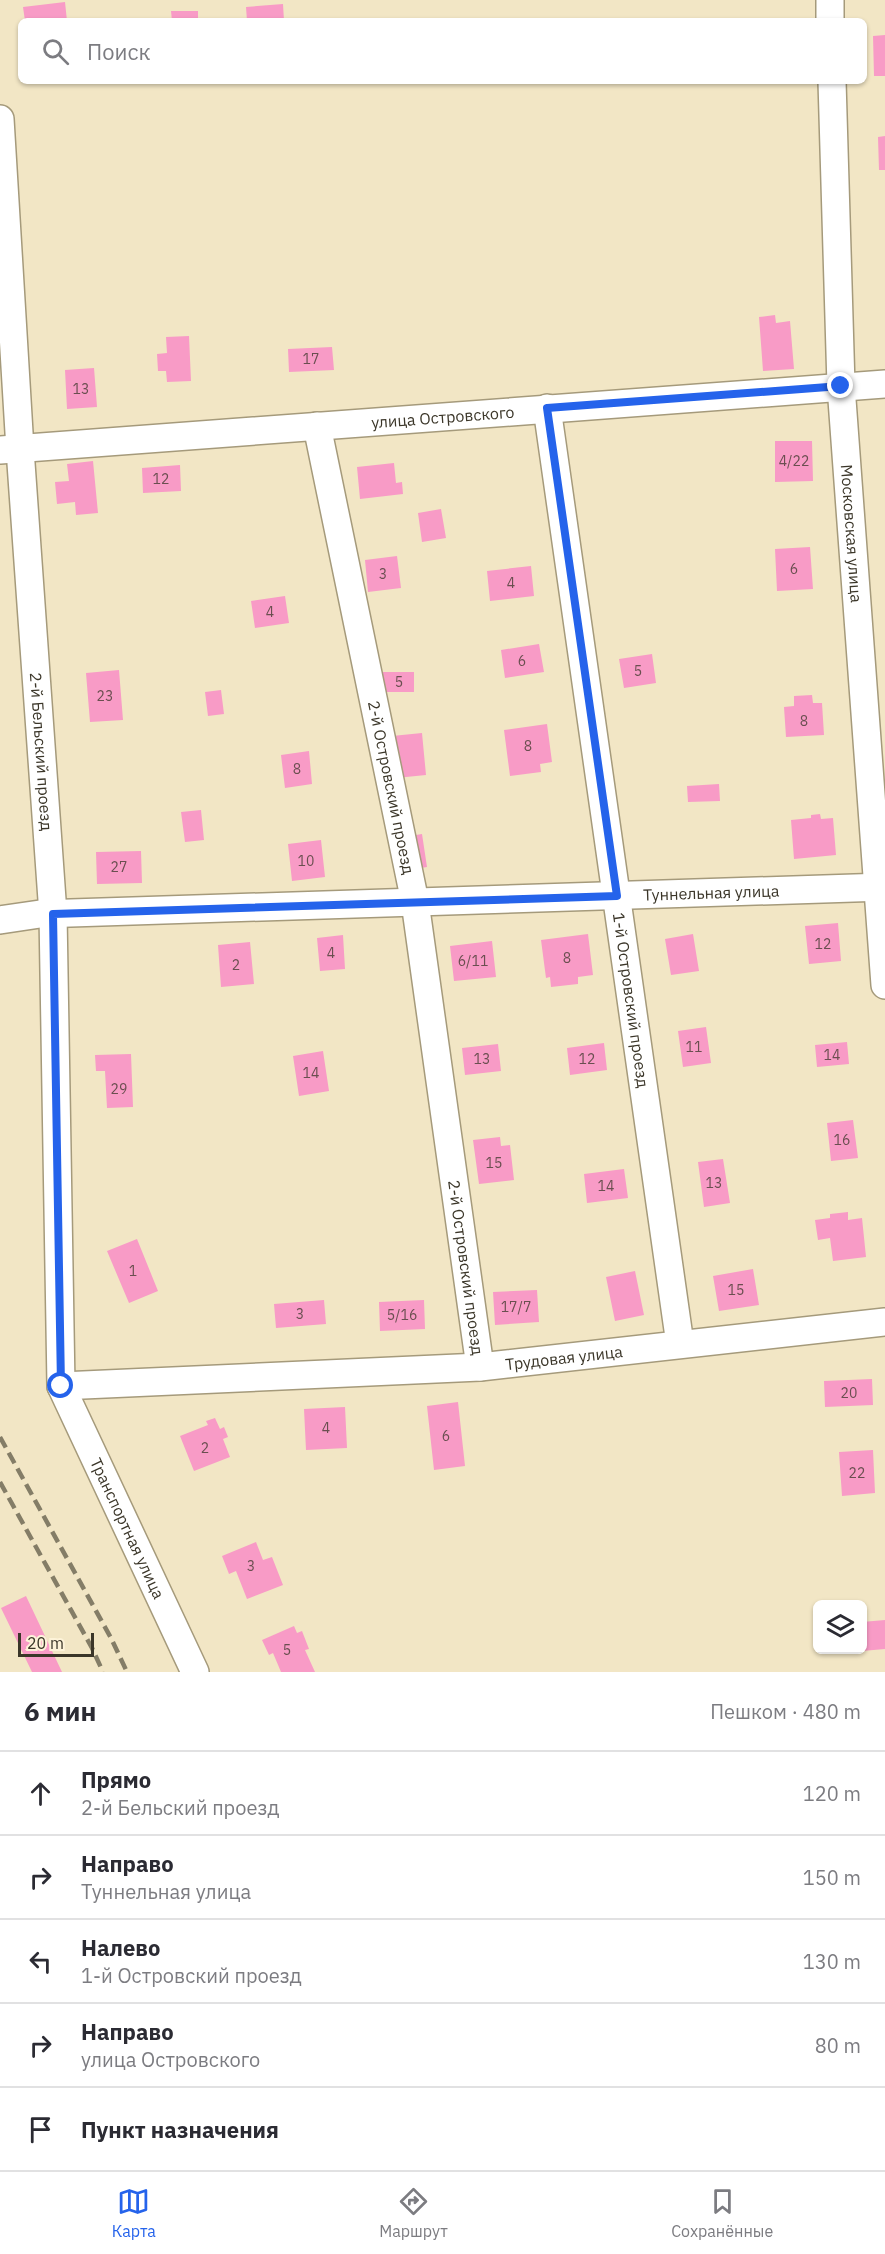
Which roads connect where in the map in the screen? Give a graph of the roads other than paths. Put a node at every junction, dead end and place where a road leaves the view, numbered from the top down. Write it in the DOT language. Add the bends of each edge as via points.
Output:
graph roads {
  1 [pos="830,0"];
  2 [pos="830,18"];
  3 [pos="832,84"];
  4 [pos="0,119"];
  5 [pos="885,384"];
  6 [pos="841,386"];
  7 [pos="547,408"];
  8 [pos="317,426"];
  9 [pos="10,450"];
  10 [pos="881,887"];
  11 [pos="617,896"];
  12 [pos="415,902"];
  13 [pos="53,914"];
  14 [pos="0,920"];
  15 [pos="885,985"];
  16 [pos="885,1322"];
  17 [pos="680,1344"];
  18 [pos="480,1367"];
  19 [pos="61,1386"];
  20 [pos="195,1672"];
  1 -- 2 [label="street"];
  3 -- 6 [label="street, Московская улица"];
  4 -- 9 [label="street, 2-й Бельский проезд"];
  5 -- 6 [label="street, улица Островского"];
  6 -- 7 [label="street, улица Островского"];
  6 -- 10 [label="street, Московская улица"];
  7 -- 8 [label="street, улица Островского"];
  7 -- 11 [label="street, 1-й Островский проезд"];
  8 -- 9 [label="street, улица Островского"];
  8 -- 12 [label="street, 2-й Островский проезд"];
  9 -- 13 [label="street, 2-й Бельский проезд"];
  10 -- 11 [label="street, Туннельная улица"];
  10 -- 15 [label="street, Московская улица"];
  11 -- 12 [label="street, Туннельная улица"];
  11 -- 17 [label="street, 1-й Островский проезд"];
  12 -- 13 [label="street, Туннельная улица"];
  12 -- 18 [label="street, 2-й Островский проезд"];
  13 -- 14 [label="street, Туннельная улица"];
  13 -- 19 [label="street, 2-й Бельский проезд"];
  16 -- 17 [label="street, Трудовая улица"];
  17 -- 18 [label="street, Трудовая улица"];
  18 -- 19 [label="street, Трудовая улица"];
  19 -- 20 [label="street, Транспортная улица"];
}
